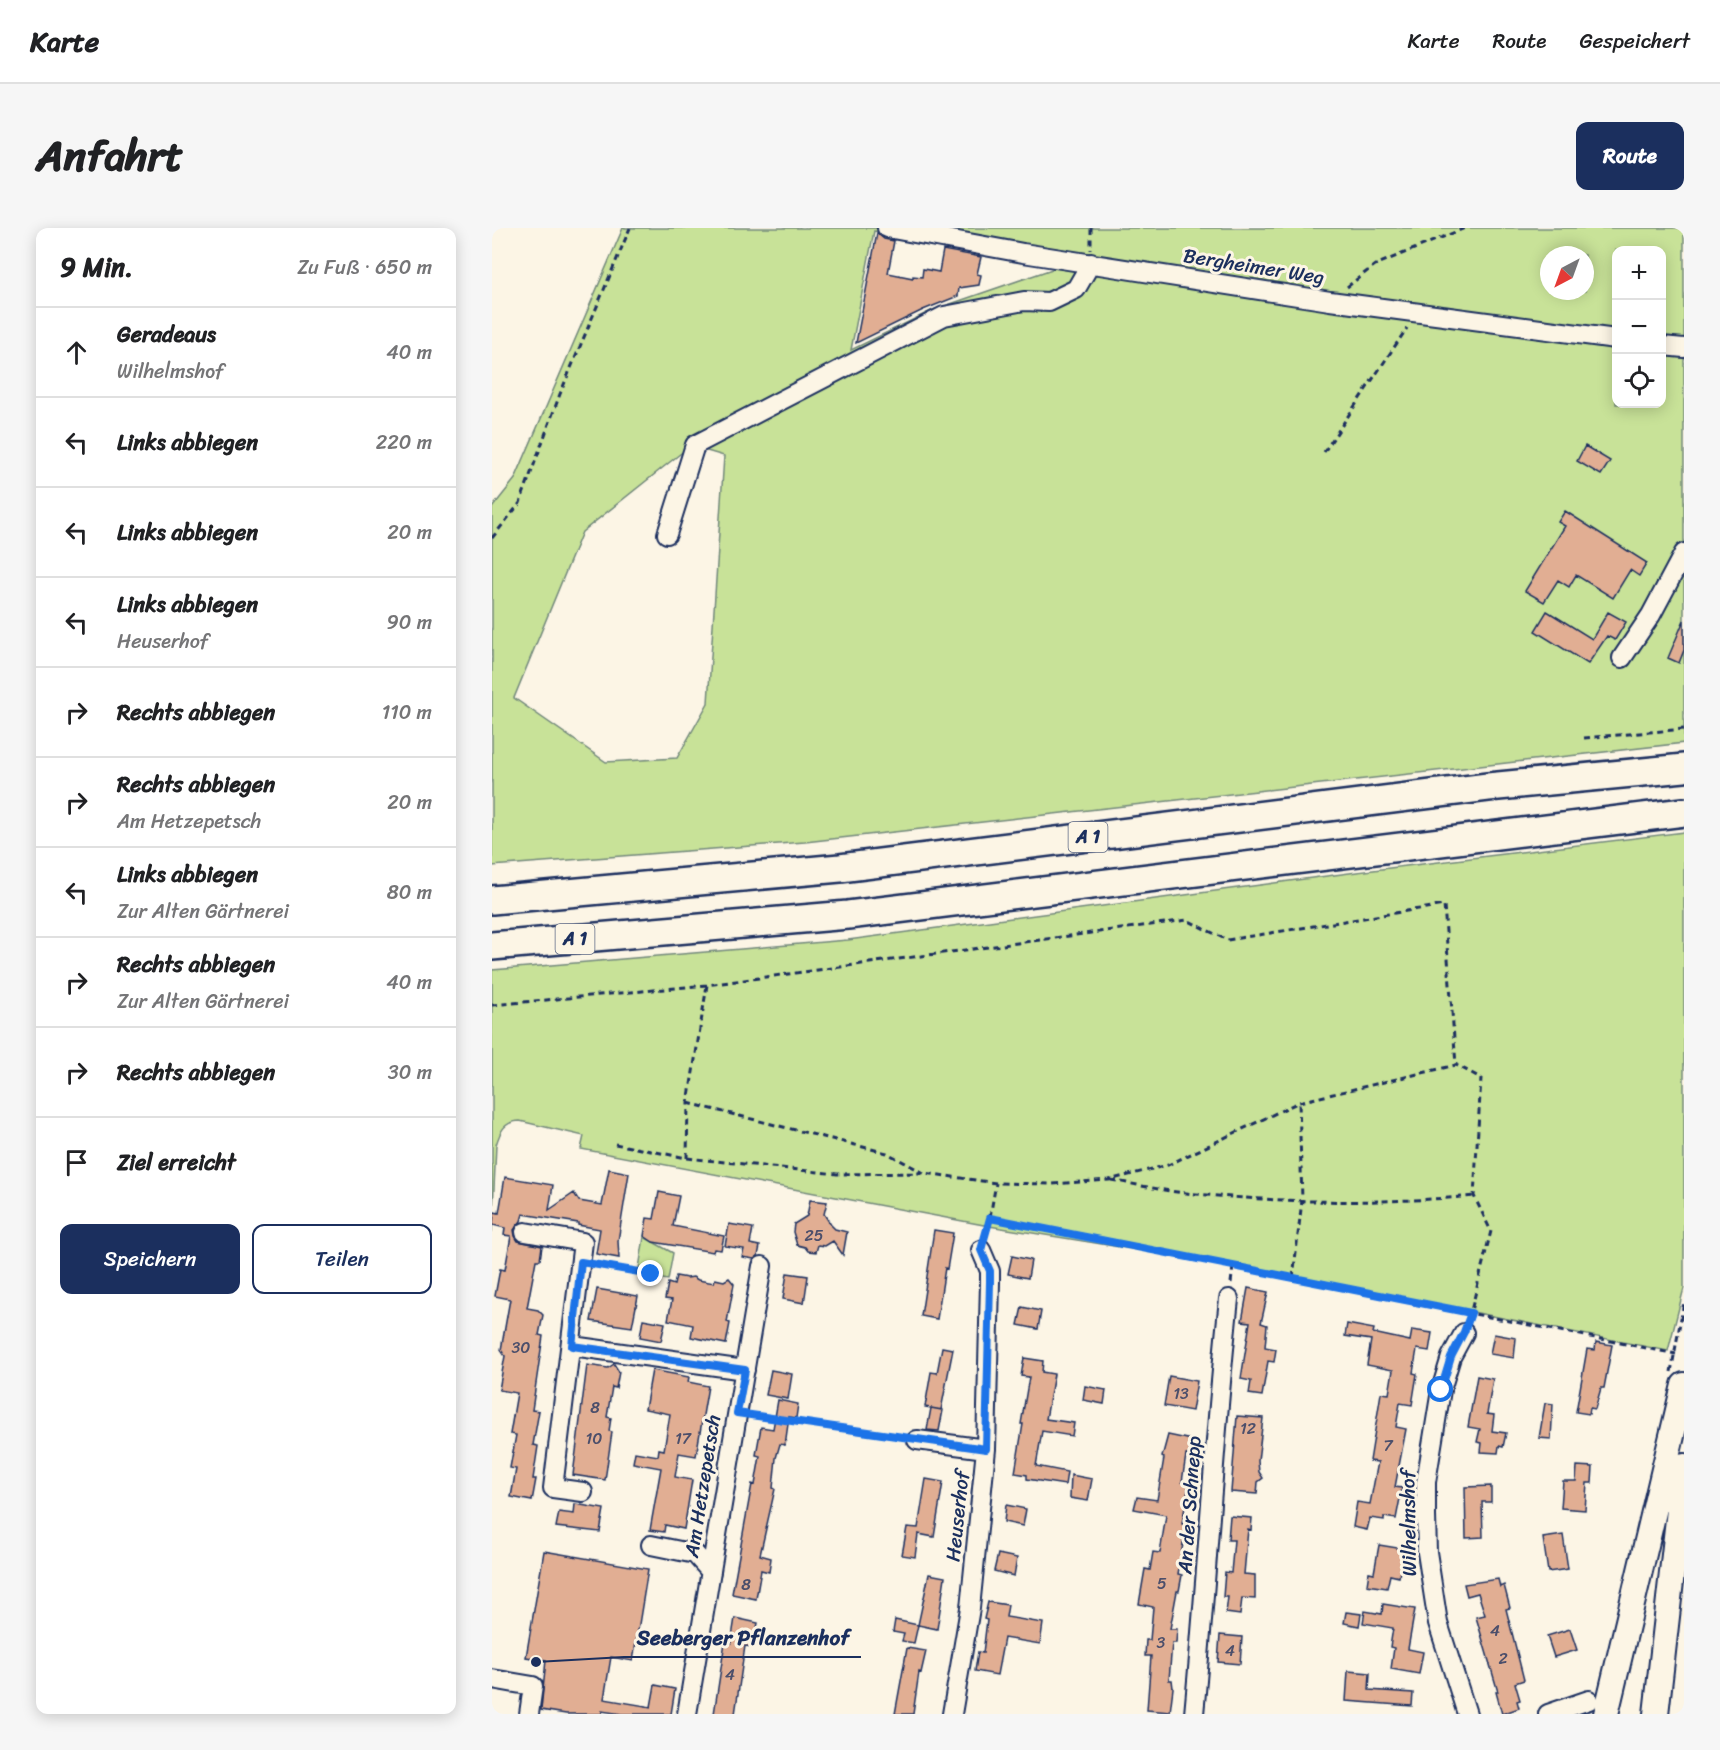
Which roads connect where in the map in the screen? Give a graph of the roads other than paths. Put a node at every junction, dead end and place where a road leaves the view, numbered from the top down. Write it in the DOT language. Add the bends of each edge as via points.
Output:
graph roads {
  1 [pos="887,228"];
  2 [pos="1091,263"];
  3 [pos="1612,338"];
  4 [pos="1666,346"];
  5 [pos="1684,348"];
  6 [pos="667,534"];
  7 [pos="1684,553"];
  8 [pos="1622,658"];
  9 [pos="1684,768"];
  10 [pos="1684,812"];
  11 [pos="492,900"];
  12 [pos="492,946"];
  13 [pos="525,1232"];
  14 [pos="981,1250"];
  15 [pos="762,1266"];
  16 [pos="1229,1299"];
  17 [pos="1464,1332"];
  18 [pos="572,1346"];
  19 [pos="745,1370"];
  20 [pos="1684,1385"];
  21 [pos="917,1440"];
  22 [pos="986,1449"];
  23 [pos="1684,1466"];
  24 [pos="583,1492"];
  25 [pos="651,1545"];
  26 [pos="711,1572"];
  27 [pos="492,1678"];
  28 [pos="1597,1707"];
  29 [pos="529,1714"];
  30 [pos="687,1714"];
  31 [pos="952,1714"];
  32 [pos="1194,1714"];
  33 [pos="1467,1714"];
  34 [pos="1548,1714"];
  35 [pos="1656,1714"];
  1 -- 2 [label="street, Bergheimer Weg"];
  2 -- 3 [label="street, Bergheimer Weg" via="1330,301"];
  2 -- 6 [label="street" via="1076,290 1048,302 1024,302 944,316 695,445"];
  4 -- 5 [label="street"];
  7 -- 8 [label="street" via="1651,615"];
  9 -- 11 [label="highway, A 1" via="1488,787 840,868"];
  10 -- 12 [label="highway, A 1" via="848,915"];
  13 -- 18 [label="street" via="583,1242"];
  14 -- 22 [label="street, Heuserhof" via="990,1271"];
  15 -- 19 [label="street, Am Hetzepetsch"];
  16 -- 32 [label="street, An der Schnepp"];
  17 -- 33 [label="street, Wilhelmshof" via="1441,1390 1430,1449 1426,1504 1427,1551 1438,1623"];
  18 -- 19 [label="street"];
  18 -- 24 [label="street" via="554,1488"];
  19 -- 26 [label="street, Am Hetzepetsch"];
  20 -- 28 [label="main road"];
  21 -- 22 [label="street"];
  22 -- 31 [label="street, Heuserhof" via="970,1608"];
  23 -- 35 [label="main road"];
  25 -- 26 [label="street" via="695,1554"];
  26 -- 30 [label="street, Am Hetzepetsch"];
  27 -- 29 [label="street" via="533,1686"];
  28 -- 34 [label="street"];
}
